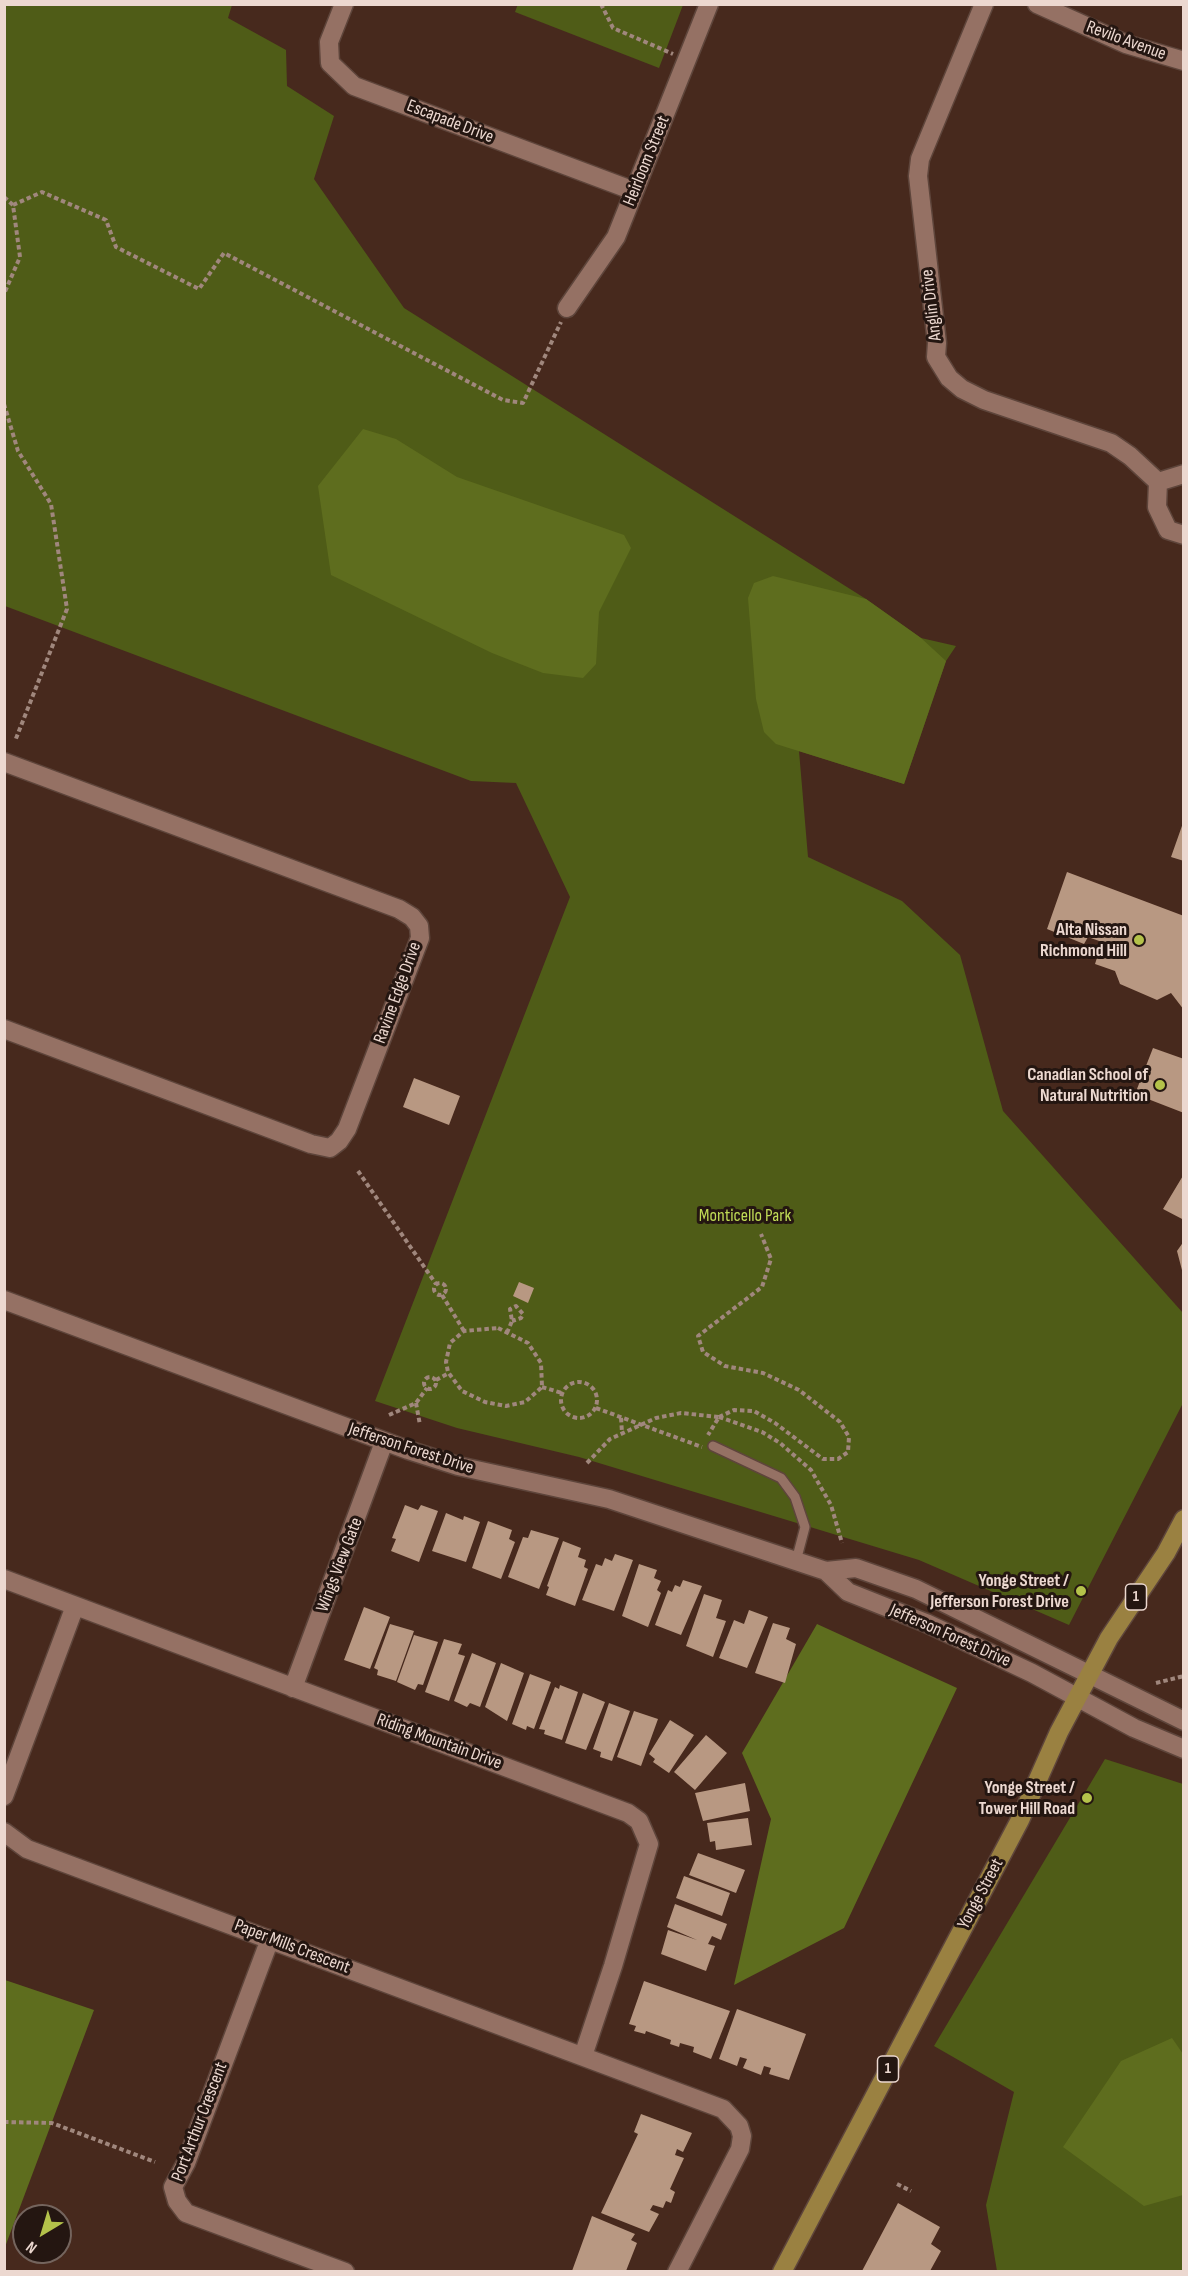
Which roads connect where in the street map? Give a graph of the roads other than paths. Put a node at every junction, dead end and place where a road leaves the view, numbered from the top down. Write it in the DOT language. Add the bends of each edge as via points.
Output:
graph roads {
  1 [pos="344,4"];
  2 [pos="709,4"];
  3 [pos="984,4"];
  4 [pos="1037,4"];
  5 [pos="1184,61"];
  6 [pos="634,191"];
  7 [pos="567,308"];
  8 [pos="1184,474"];
  9 [pos="1158,482"];
  10 [pos="1184,535"];
  11 [pos="6,766"];
  12 [pos="4,1029"];
  13 [pos="4,1300"];
  14 [pos="384,1442"];
  15 [pos="713,1446"];
  16 [pos="1184,1519"];
  17 [pos="796,1561"];
  18 [pos="826,1571"];
  19 [pos="4,1580"];
  20 [pos="75,1606"];
  21 [pos="1090,1674"];
  22 [pos="293,1688"];
  23 [pos="1077,1697"];
  24 [pos="1184,1721"];
  25 [pos="1184,1749"];
  26 [pos="4,1796"];
  27 [pos="4,1832"];
  28 [pos="270,1939"];
  29 [pos="582,2056"];
  30 [pos="345,2271"];
  31 [pos="677,2271"];
  32 [pos="782,2271"];
  1 -- 6 [label="street, Escapade Drive" via="329,42 330,63 354,86"];
  2 -- 6 [label="street, Heirloom Street"];
  3 -- 9 [label="street, Anglin Drive" via="920,159 918,176 936,357 949,378 962,389 1111,443"];
  4 -- 5 [label="street, Revilo Avenue" via="1126,44"];
  6 -- 7 [label="street, Heirloom Street" via="616,237"];
  8 -- 9 [label="street"];
  9 -- 10 [label="street" via="1157,507 1168,530"];
  11 -- 12 [label="street, Ravine Edge Drive" via="399,909 419,926 420,938 347,1129 330,1148"];
  13 -- 14 [label="street, Jefferson Forest Drive"];
  14 -- 17 [label="street, Jefferson Forest Drive" via="458,1466 609,1499"];
  14 -- 22 [label="street, Wings View Gate"];
  15 -- 17 [label="lane" via="781,1478 795,1497 805,1527"];
  16 -- 21 [label="main road, Yonge Street / 1"];
  17 -- 18 [label="street, Jefferson Forest Drive"];
  18 -- 21 [label="street, Jefferson Forest Drive" via="856,1568 915,1589"];
  18 -- 23 [label="street, Jefferson Forest Drive" via="848,1592 926,1623"];
  19 -- 20 [label="street, Riding Mountain Drive"];
  20 -- 22 [label="street, Riding Mountain Drive"];
  20 -- 26 [label="street"];
  21 -- 23 [label="main road, Yonge Street / 1"];
  21 -- 24 [label="street, Jefferson Forest Drive"];
  22 -- 29 [label="street, Riding Mountain Drive" via="628,1813 639,1821 649,1844"];
  23 -- 25 [label="street, Jefferson Forest Drive"];
  23 -- 32 [label="main road, Yonge Street / 1" via="1020,1820"];
  27 -- 28 [label="street, Paper Mills Crescent" via="27,1849"];
  28 -- 29 [label="street, Paper Mills Crescent"];
  28 -- 30 [label="street, Port Arthur Crescent" via="186,2163 173,2187 186,2213"];
  29 -- 31 [label="street" via="723,2109 739,2126 742,2136 736,2160"];
}
